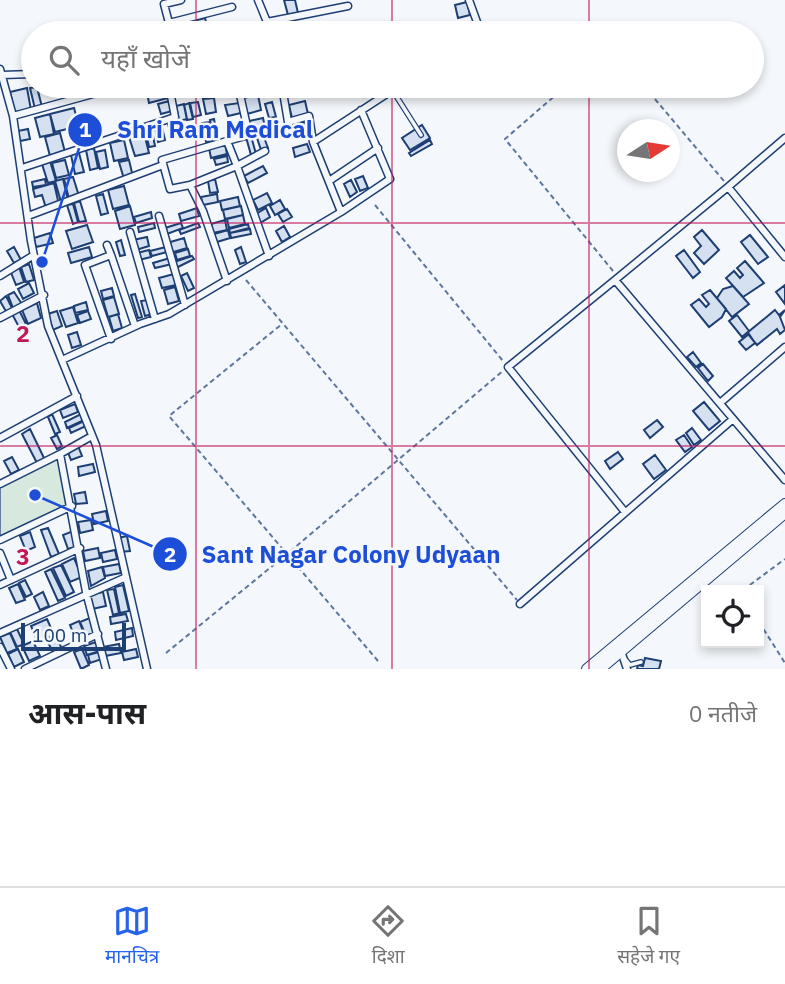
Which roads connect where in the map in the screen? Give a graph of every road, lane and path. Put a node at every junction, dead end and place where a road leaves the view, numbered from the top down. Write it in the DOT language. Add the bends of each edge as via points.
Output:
graph roads {
  1 [pos="181,0"];
  2 [pos="258,0"];
  3 [pos="469,0"];
  4 [pos="163,2"];
  5 [pos="348,6"];
  6 [pos="232,7"];
  7 [pos="168,21"];
  8 [pos="177,21"];
  9 [pos="267,21"];
  10 [pos="272,21"];
  11 [pos="477,21"];
  12 [pos="1,72"];
  13 [pos="21,73"];
  14 [pos="78,98"];
  15 [pos="171,98"];
  16 [pos="241,98"];
  17 [pos="284,98"];
  18 [pos="379,98"];
  19 [pos="396,98"];
  20 [pos="552,98"];
  21 [pos="654,98"];
  22 [pos="361,110"];
  23 [pos="13,116"];
  24 [pos="267,130"];
  25 [pos="249,135"];
  26 [pos="421,135"];
  27 [pos="785,138"];
  28 [pos="227,141"];
  29 [pos="313,142"];
  30 [pos="378,148"];
  31 [pos="265,151"];
  32 [pos="163,165"];
  33 [pos="237,166"];
  34 [pos="22,168"];
  35 [pos="329,181"];
  36 [pos="190,185"];
  37 [pos="728,187"];
  38 [pos="375,205"];
  39 [pos="341,212"];
  40 [pos="28,216"];
  41 [pos="159,216"];
  42 [pos="130,232"];
  43 [pos="107,245"];
  44 [pos="34,255"];
  45 [pos="111,255"];
  46 [pos="269,256"];
  47 [pos="785,257"];
  48 [pos="0,276"];
  49 [pos="617,279"];
  50 [pos="246,280"];
  51 [pos="227,281"];
  52 [pos="44,295"];
  53 [pos="185,305"];
  54 [pos="0,318"];
  55 [pos="155,319"];
  56 [pos="282,324"];
  57 [pos="135,326"];
  58 [pos="111,339"];
  59 [pos="785,346"];
  60 [pos="62,360"];
  61 [pos="508,367"];
  62 [pos="77,396"];
  63 [pos="720,403"];
  64 [pos="733,419"];
  65 [pos="92,436"];
  66 [pos="0,438"];
  67 [pos="61,454"];
  68 [pos="398,461"];
  69 [pos="785,481"];
  70 [pos="0,484"];
  71 [pos="785,504"];
  72 [pos="72,506"];
  73 [pos="625,512"];
  74 [pos="784,518"];
  75 [pos="0,540"];
  76 [pos="80,548"];
  77 [pos="0,553"];
  78 [pos="287,554"];
  79 [pos="785,559"];
  80 [pos="124,578"];
  81 [pos="11,580"];
  82 [pos="0,585"];
  83 [pos="750,585"];
  84 [pos="86,592"];
  85 [pos="520,604"];
  86 [pos="764,630"];
  87 [pos="0,633"];
  88 [pos="98,634"];
  89 [pos="0,647"];
  90 [pos="166,653"];
  91 [pos="622,655"];
  92 [pos="50,659"];
  93 [pos="378,661"];
  94 [pos="641,662"];
  95 [pos="785,663"];
  96 [pos="11,669"];
  97 [pos="24,669"];
  98 [pos="54,669"];
  99 [pos="106,669"];
  100 [pos="147,669"];
  101 [pos="587,669"];
  102 [pos="600,669"];
  103 [pos="627,669"];
  1 -- 4 [label="street"];
  2 -- 9 [label="street"];
  3 -- 11 [label="street"];
  4 -- 7 [label="street"];
  5 -- 10 [label="street"];
  6 -- 8 [label="street"];
  12 -- 13 [label="street"];
  12 -- 23 [label="street"];
  14 -- 23 [label="street"];
  15 -- 34 [label="street" via="175,117"];
  16 -- 25 [label="street"];
  17 -- 29 [label="street" via="288,122 309,117"];
  18 -- 22 [label="street"];
  19 -- 26 [label="lane"];
  20 -- 49 [label="path" via="505,139"];
  21 -- 37 [label="path"];
  22 -- 29 [label="street"];
  22 -- 30 [label="street"];
  23 -- 34 [label="street"];
  24 -- 25 [label="street"];
  25 -- 28 [label="street"];
  27 -- 37 [label="street"];
  28 -- 32 [label="street" via="162,160"];
  28 -- 33 [label="street"];
  29 -- 35 [label="street"];
  30 -- 35 [label="street"];
  30 -- 39 [label="street" via="389,172 388,183"];
  31 -- 33 [label="street"];
  32 -- 36 [label="street" via="170,189"];
  32 -- 40 [label="street"];
  33 -- 36 [label="street"];
  33 -- 46 [label="street"];
  34 -- 40 [label="street"];
  35 -- 39 [label="street"];
  36 -- 51 [label="street"];
  37 -- 47 [label="street"];
  37 -- 49 [label="street"];
  38 -- 61 [label="path"];
  39 -- 46 [label="street"];
  40 -- 44 [label="street"];
  41 -- 53 [label="street"];
  42 -- 55 [label="street"];
  43 -- 45 [label="street"];
  44 -- 48 [label="street"];
  44 -- 52 [label="street"];
  45 -- 57 [label="street"];
  45 -- 58 [label="street" via="85,265"];
  46 -- 51 [label="street"];
  49 -- 61 [label="street"];
  49 -- 63 [label="street"];
  50 -- 56 [label="path"];
  51 -- 53 [label="street"];
  52 -- 54 [label="street"];
  52 -- 60 [label="street" via="48,326"];
  53 -- 55 [label="street"];
  55 -- 57 [label="street"];
  56 -- 68 [label="path"];
  56 -- 78 [label="path" via="169,416"];
  57 -- 58 [label="street"];
  58 -- 60 [label="street"];
  59 -- 63 [label="street"];
  60 -- 62 [label="street"];
  61 -- 68 [label="path"];
  61 -- 73 [label="street"];
  62 -- 65 [label="street"];
  62 -- 66 [label="street"];
  63 -- 64 [label="street"];
  64 -- 69 [label="street"];
  64 -- 73 [label="street"];
  65 -- 67 [label="street"];
  65 -- 80 [label="street"];
  67 -- 70 [label="street"];
  67 -- 72 [label="street"];
  68 -- 78 [label="path"];
  68 -- 85 [label="path"];
  71 -- 101 [label="main road"];
  72 -- 75 [label="street"];
  72 -- 76 [label="street"];
  73 -- 85 [label="street"];
  74 -- 91 [label="main road"];
  76 -- 81 [label="street"];
  76 -- 84 [label="street"];
  77 -- 81 [label="street"];
  78 -- 90 [label="path"];
  78 -- 93 [label="path"];
  79 -- 83 [label="path"];
  80 -- 84 [label="street"];
  80 -- 100 [label="street"];
  81 -- 82 [label="street"];
  84 -- 87 [label="street"];
  84 -- 88 [label="street"];
  86 -- 95 [label="path"];
  88 -- 92 [label="street"];
  88 -- 99 [label="street"];
  89 -- 96 [label="street"];
  91 -- 94 [label="lane" via="630,665"];
  91 -- 102 [label="main road"];
  91 -- 103 [label="street"];
  92 -- 97 [label="street"];
  92 -- 98 [label="street"];
}
